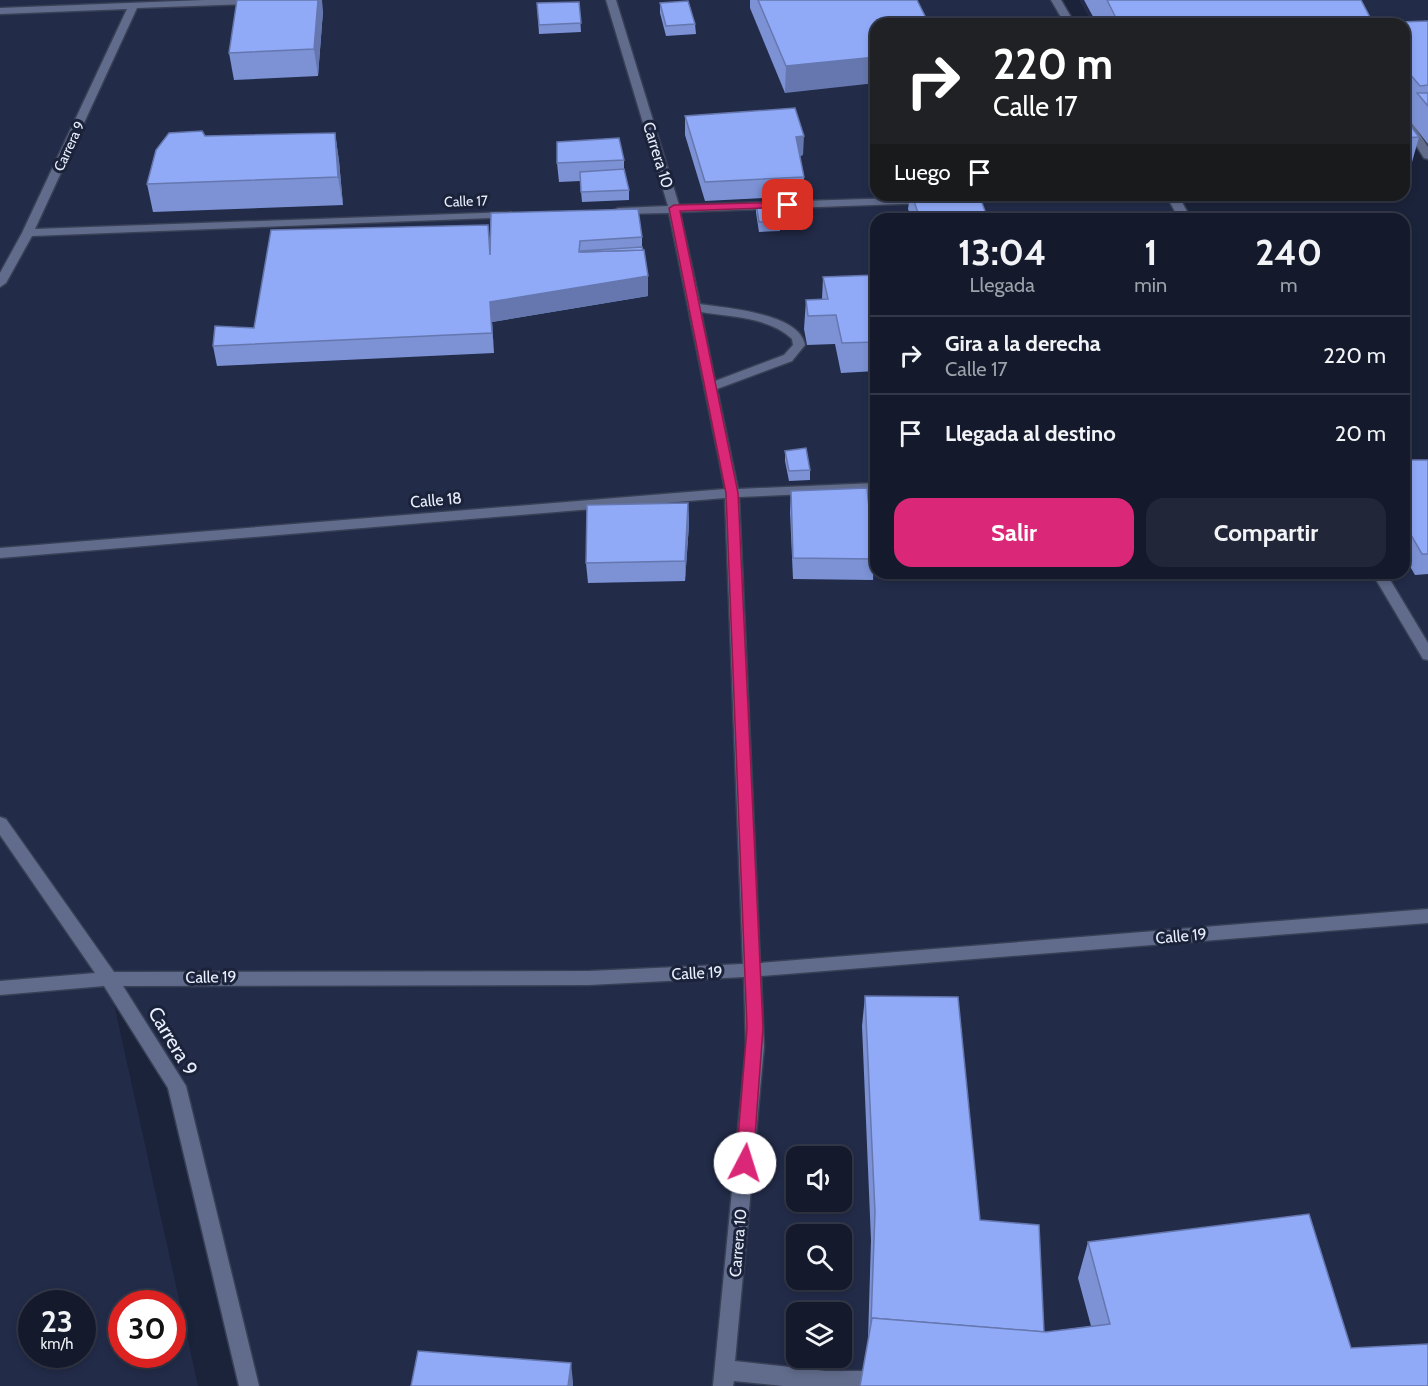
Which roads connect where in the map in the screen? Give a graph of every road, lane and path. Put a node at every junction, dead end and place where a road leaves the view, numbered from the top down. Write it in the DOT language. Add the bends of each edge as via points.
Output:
graph roads {
  1 [pos="277,0"];
  2 [pos="611,0"];
  3 [pos="1056,0"];
  4 [pos="157,3"];
  5 [pos="133,7"];
  6 [pos="0,11"];
  7 [pos="1066,18"];
  8 [pos="1410,128"];
  9 [pos="1428,156"];
  10 [pos="876,201"];
  11 [pos="674,208"];
  12 [pos="603,211"];
  13 [pos="520,214"];
  14 [pos="28,233"];
  15 [pos="0,283"];
  16 [pos="694,307"];
  17 [pos="711,387"];
  18 [pos="870,488"];
  19 [pos="732,493"];
  20 [pos="0,553"];
  21 [pos="1383,579"];
  22 [pos="1428,655"];
  23 [pos="0,823"];
  24 [pos="1428,916"];
  25 [pos="754,970"];
  26 [pos="109,979"];
  27 [pos="0,988"];
  28 [pos="725,1378"];
  29 [pos="863,1382"];
  30 [pos="249,1386"];
  1 -- 4 [label="street"];
  2 -- 11 [label="street, Carrera 10"];
  3 -- 7 [label="street"];
  4 -- 5 [label="street"];
  5 -- 6 [label="street"];
  5 -- 14 [label="street, Carrera 9"];
  8 -- 9 [label="street"];
  10 -- 11 [label="street"];
  11 -- 12 [label="street"];
  11 -- 16 [label="street, Carrera 10"];
  13 -- 14 [label="street, Calle 17"];
  14 -- 15 [label="street, Carrera 9"];
  16 -- 17 [label="street, Carrera 10"];
  16 -- 17 [label="street" via="786,327 798,338 799,345 788,358"];
  17 -- 19 [label="street, Carrera 10"];
  18 -- 19 [label="street, Calle 18"];
  19 -- 20 [label="street, Calle 18"];
  19 -- 25 [label="street, Carrera 10"];
  21 -- 22 [label="street"];
  23 -- 26 [label="street, Carrera 9"];
  24 -- 25 [label="street, Calle 19"];
  25 -- 26 [label="street, Calle 19" via="589,978"];
  25 -- 28 [label="street, Carrera 10" via="755,1047"];
  26 -- 27 [label="street, Calle 19"];
  26 -- 30 [label="street, Carrera 9" via="177,1086"];
  28 -- 29 [label="street"];
}
